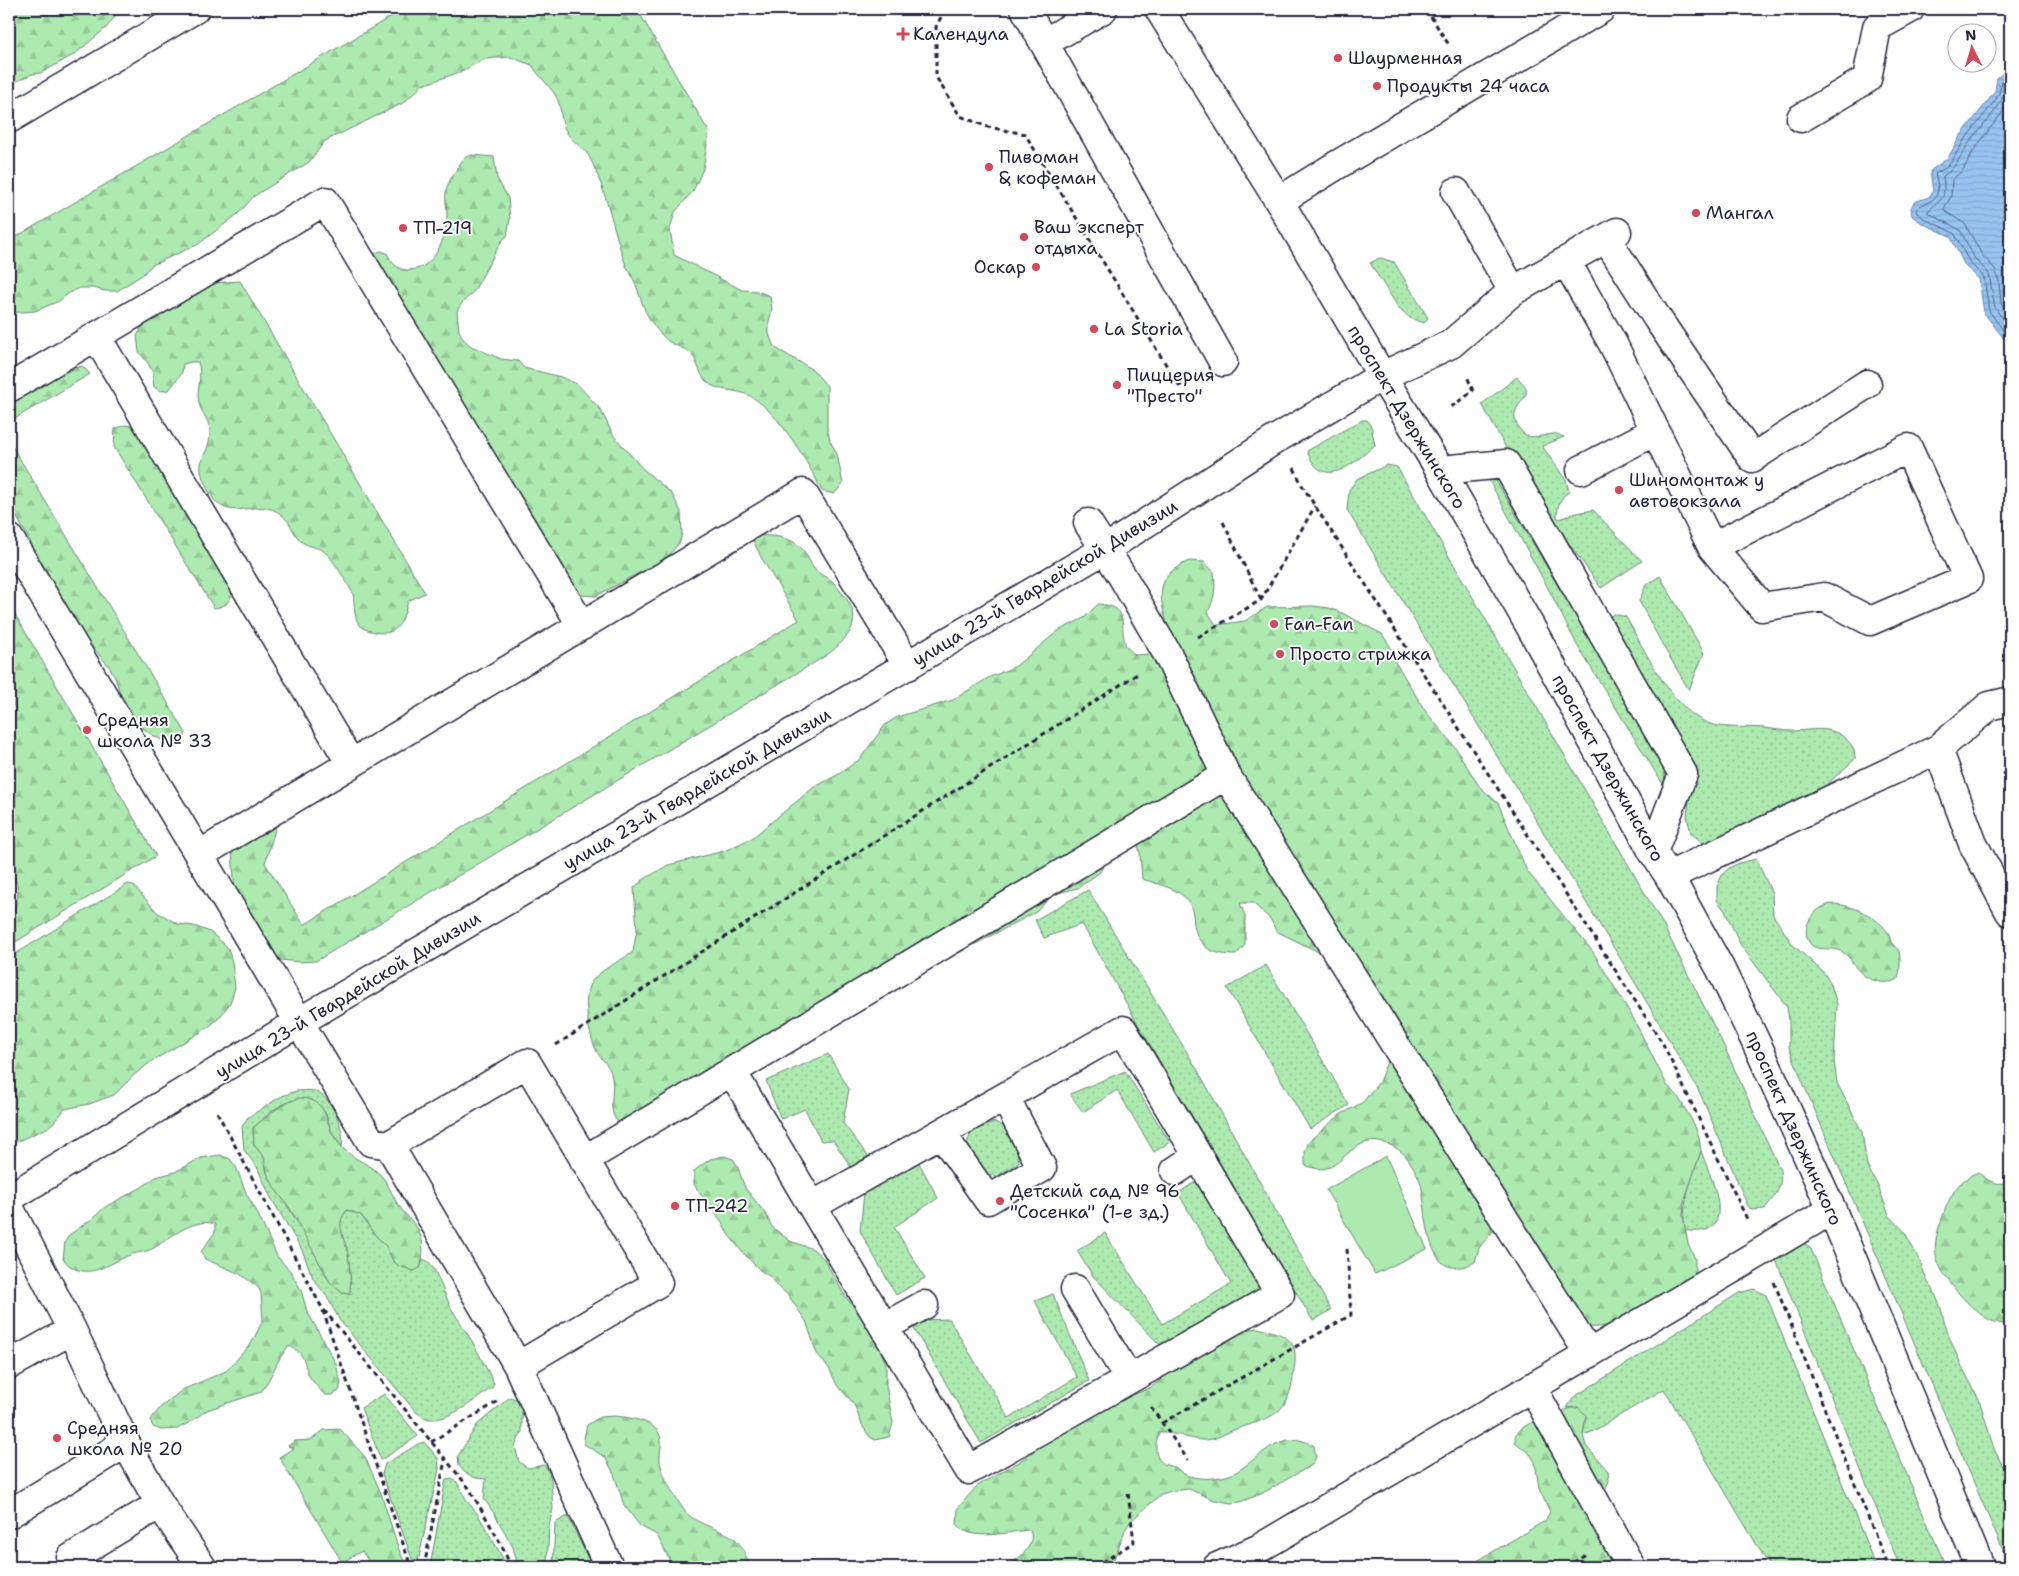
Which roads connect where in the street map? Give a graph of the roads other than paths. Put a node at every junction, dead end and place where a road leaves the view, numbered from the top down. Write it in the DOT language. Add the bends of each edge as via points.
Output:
graph roads {
  1 [pos="195,9"];
  2 [pos="1025,9"];
  3 [pos="1103,9"];
  4 [pos="1159,9"];
  5 [pos="1601,9"];
  6 [pos="1910,9"];
  7 [pos="1044,43"];
  8 [pos="1801,118"];
  9 [pos="9,119"];
  10 [pos="1456,192"];
  11 [pos="1279,201"];
  12 [pos="1566,261"];
  13 [pos="1513,291"];
  14 [pos="96,336"];
  15 [pos="1223,362"];
  16 [pos="1382,376"];
  17 [pos="1867,384"];
  18 [pos="9,388"];
  19 [pos="1655,431"];
  20 [pos="1440,470"];
  21 [pos="1581,470"];
  22 [pos="1088,523"];
  23 [pos="9,538"];
  24 [pos="1712,547"];
  25 [pos="1104,550"];
  26 [pos="582,626"];
  27 [pos="908,666"];
  28 [pos="2010,700"];
  29 [pos="1938,748"];
  30 [pos="351,764"];
  31 [pos="1226,774"];
  32 [pos="1653,852"];
  33 [pos="199,855"];
  34 [pos="1669,876"];
  35 [pos="2010,912"];
  36 [pos="300,1022"];
  37 [pos="730,1073"];
  38 [pos="1004,1097"];
  39 [pos="941,1133"];
  40 [pos="389,1145"];
  41 [pos="584,1160"];
  42 [pos="9,1198"];
  43 [pos="812,1206"];
  44 [pos="9,1207"];
  45 [pos="1832,1210"];
  46 [pos="1075,1289"];
  47 [pos="924,1305"];
  48 [pos="884,1326"];
  49 [pos="72,1330"];
  50 [pos="1589,1354"];
  51 [pos="9,1365"];
  52 [pos="522,1375"];
  53 [pos="1130,1379"];
  54 [pos="1532,1387"];
  55 [pos="124,1440"];
  56 [pos="160,1504"];
  57 [pos="9,1514"];
  58 [pos="77,1567"];
  59 [pos="202,1567"];
  60 [pos="610,1567"];
  61 [pos="1217,1567"];
  62 [pos="1631,1567"];
  63 [pos="1980,1567"];
  1 -- 9 [label="main road"];
  2 -- 7 [label="main road"];
  3 -- 7 [label="main road"];
  4 -- 11 [label="main road, проспект Дзержинского"];
  5 -- 11 [label="main road"];
  6 -- 8 [label="main road" via="1878,27 1867,79"];
  7 -- 15 [label="main road"];
  10 -- 13 [label="main road"];
  11 -- 16 [label="main road, проспект Дзержинского"];
  12 -- 13 [label="main road, улица 23-й Гвардейской Дивизии"];
  12 -- 17 [label="main road, улица 23-й Гвардейской Дивизии" via="1611,235 1657,318 1752,458"];
  12 -- 19 [label="main road" via="1613,344"];
  13 -- 16 [label="main road, улица 23-й Гвардейской Дивизии" via="1450,344"];
  14 -- 18 [label="main road"];
  14 -- 26 [label="main road" via="325,201"];
  14 -- 30 [label="main road"];
  16 -- 20 [label="main road, проспект Дзержинского"];
  16 -- 25 [label="main road, улица 23-й Гвардейской Дивизии" via="1276,439"];
  19 -- 21 [label="main road"];
  19 -- 24 [label="main road"];
  20 -- 32 [label="main road, проспект Дзержинского" via="1530,626"];
  20 -- 32 [label="main road" via="1506,464 1683,774"];
  22 -- 25 [label="main road"];
  23 -- 33 [label="main road"];
  24 -- 24 [label="main road" via="1908,448 1968,579 1870,621 1824,597 1762,606"];
  25 -- 27 [label="main road, улица 23-й Гвардейской Дивизии"];
  25 -- 31 [label="main road" via="1168,655"];
  26 -- 27 [label="main road" via="803,493"];
  26 -- 30 [label="main road"];
  27 -- 36 [label="main road, улица 23-й Гвардейской Дивизии"];
  28 -- 29 [label="main road" via="1989,706"];
  29 -- 34 [label="main road"];
  29 -- 35 [label="main road" via="1973,844"];
  30 -- 33 [label="main road"];
  31 -- 37 [label="main road"];
  31 -- 50 [label="main road"];
  32 -- 34 [label="main road, проспект Дзержинского"];
  33 -- 36 [label="main road"];
  34 -- 45 [label="main road, проспект Дзержинского" via="1720,968"];
  36 -- 40 [label="main road" via="372,1142"];
  36 -- 42 [label="main road, улица 23-й Гвардейской Дивизии"];
  37 -- 41 [label="main road"];
  37 -- 43 [label="main road"];
  38 -- 39 [label="main road"];
  38 -- 39 [label="main road" via="1042,1168 988,1200"];
  38 -- 53 [label="main road" via="1122,1030 1186,1164 1280,1294"];
  39 -- 43 [label="main road"];
  40 -- 41 [label="main road" via="527,1064"];
  40 -- 52 [label="main road"];
  41 -- 52 [label="main road" via="658,1283"];
  43 -- 48 [label="main road"];
  44 -- 49 [label="main road"];
  45 -- 50 [label="main road"];
  45 -- 63 [label="main road, проспект Дзержинского"];
  46 -- 53 [label="main road"];
  47 -- 48 [label="main road"];
  48 -- 53 [label="main road" via="969,1470"];
  49 -- 51 [label="main road"];
  49 -- 55 [label="main road"];
  50 -- 54 [label="main road"];
  52 -- 60 [label="main road"];
  54 -- 61 [label="main road" via="1258,1549"];
  54 -- 62 [label="main road"];
  55 -- 56 [label="main road"];
  55 -- 57 [label="main road" via="113,1451"];
  56 -- 58 [label="main road" via="71,1558"];
  56 -- 59 [label="main road"];
}
